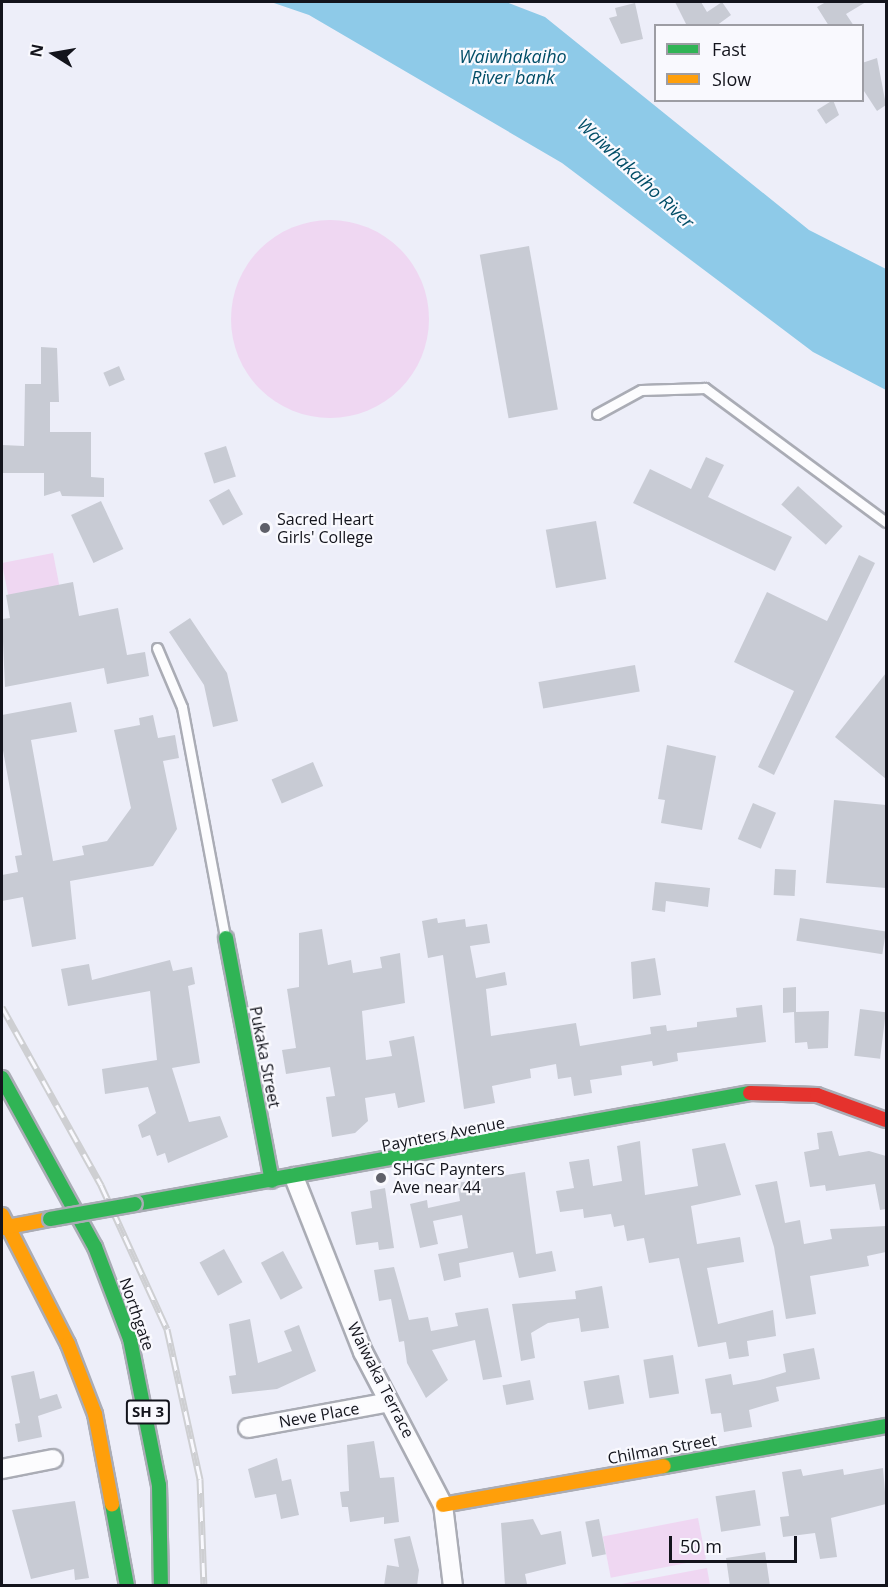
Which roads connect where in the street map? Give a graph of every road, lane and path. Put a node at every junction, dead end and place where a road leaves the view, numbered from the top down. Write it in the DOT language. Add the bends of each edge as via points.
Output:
graph roads {
  1 [pos="597,414"];
  2 [pos="886,522"];
  3 [pos="157,648"];
  4 [pos="226,938"];
  5 [pos="2,1078"];
  6 [pos="886,1120"];
  7 [pos="294,1177"];
  8 [pos="272,1181"];
  9 [pos="3,1223"];
  10 [pos="389,1402"];
  11 [pos="886,1426"];
  12 [pos="248,1428"];
  13 [pos="53,1459"];
  14 [pos="2,1469"];
  15 [pos="443,1505"];
  16 [pos="127,1586"];
  17 [pos="161,1586"];
  18 [pos="453,1586"];
  1 -- 2 [label="lane" via="641,390 705,388"];
  3 -- 4 [label="lane" via="182,707"];
  4 -- 8 [label="main road, Pukaka Street"];
  5 -- 17 [label="main road, Northgate / SH 3" via="95,1247 130,1339 158,1476"];
  6 -- 7 [label="main road, Paynters Avenue" via="817,1095 769,1090"];
  7 -- 8 [label="main road, Paynters Avenue"];
  7 -- 10 [label="street, Waiwaka Terrace" via="363,1352"];
  8 -- 9 [label="main road, Paynters Avenue, bridge" via="51,1219"];
  9 -- 16 [label="main road" via="68,1344 95,1414"];
  10 -- 12 [label="street, Neve Place"];
  10 -- 15 [label="street, Waiwaka Terrace"];
  11 -- 15 [label="main road, Chilman Street"];
  13 -- 14 [label="street"];
  15 -- 18 [label="street, Waiwaka Terrace"];
}
